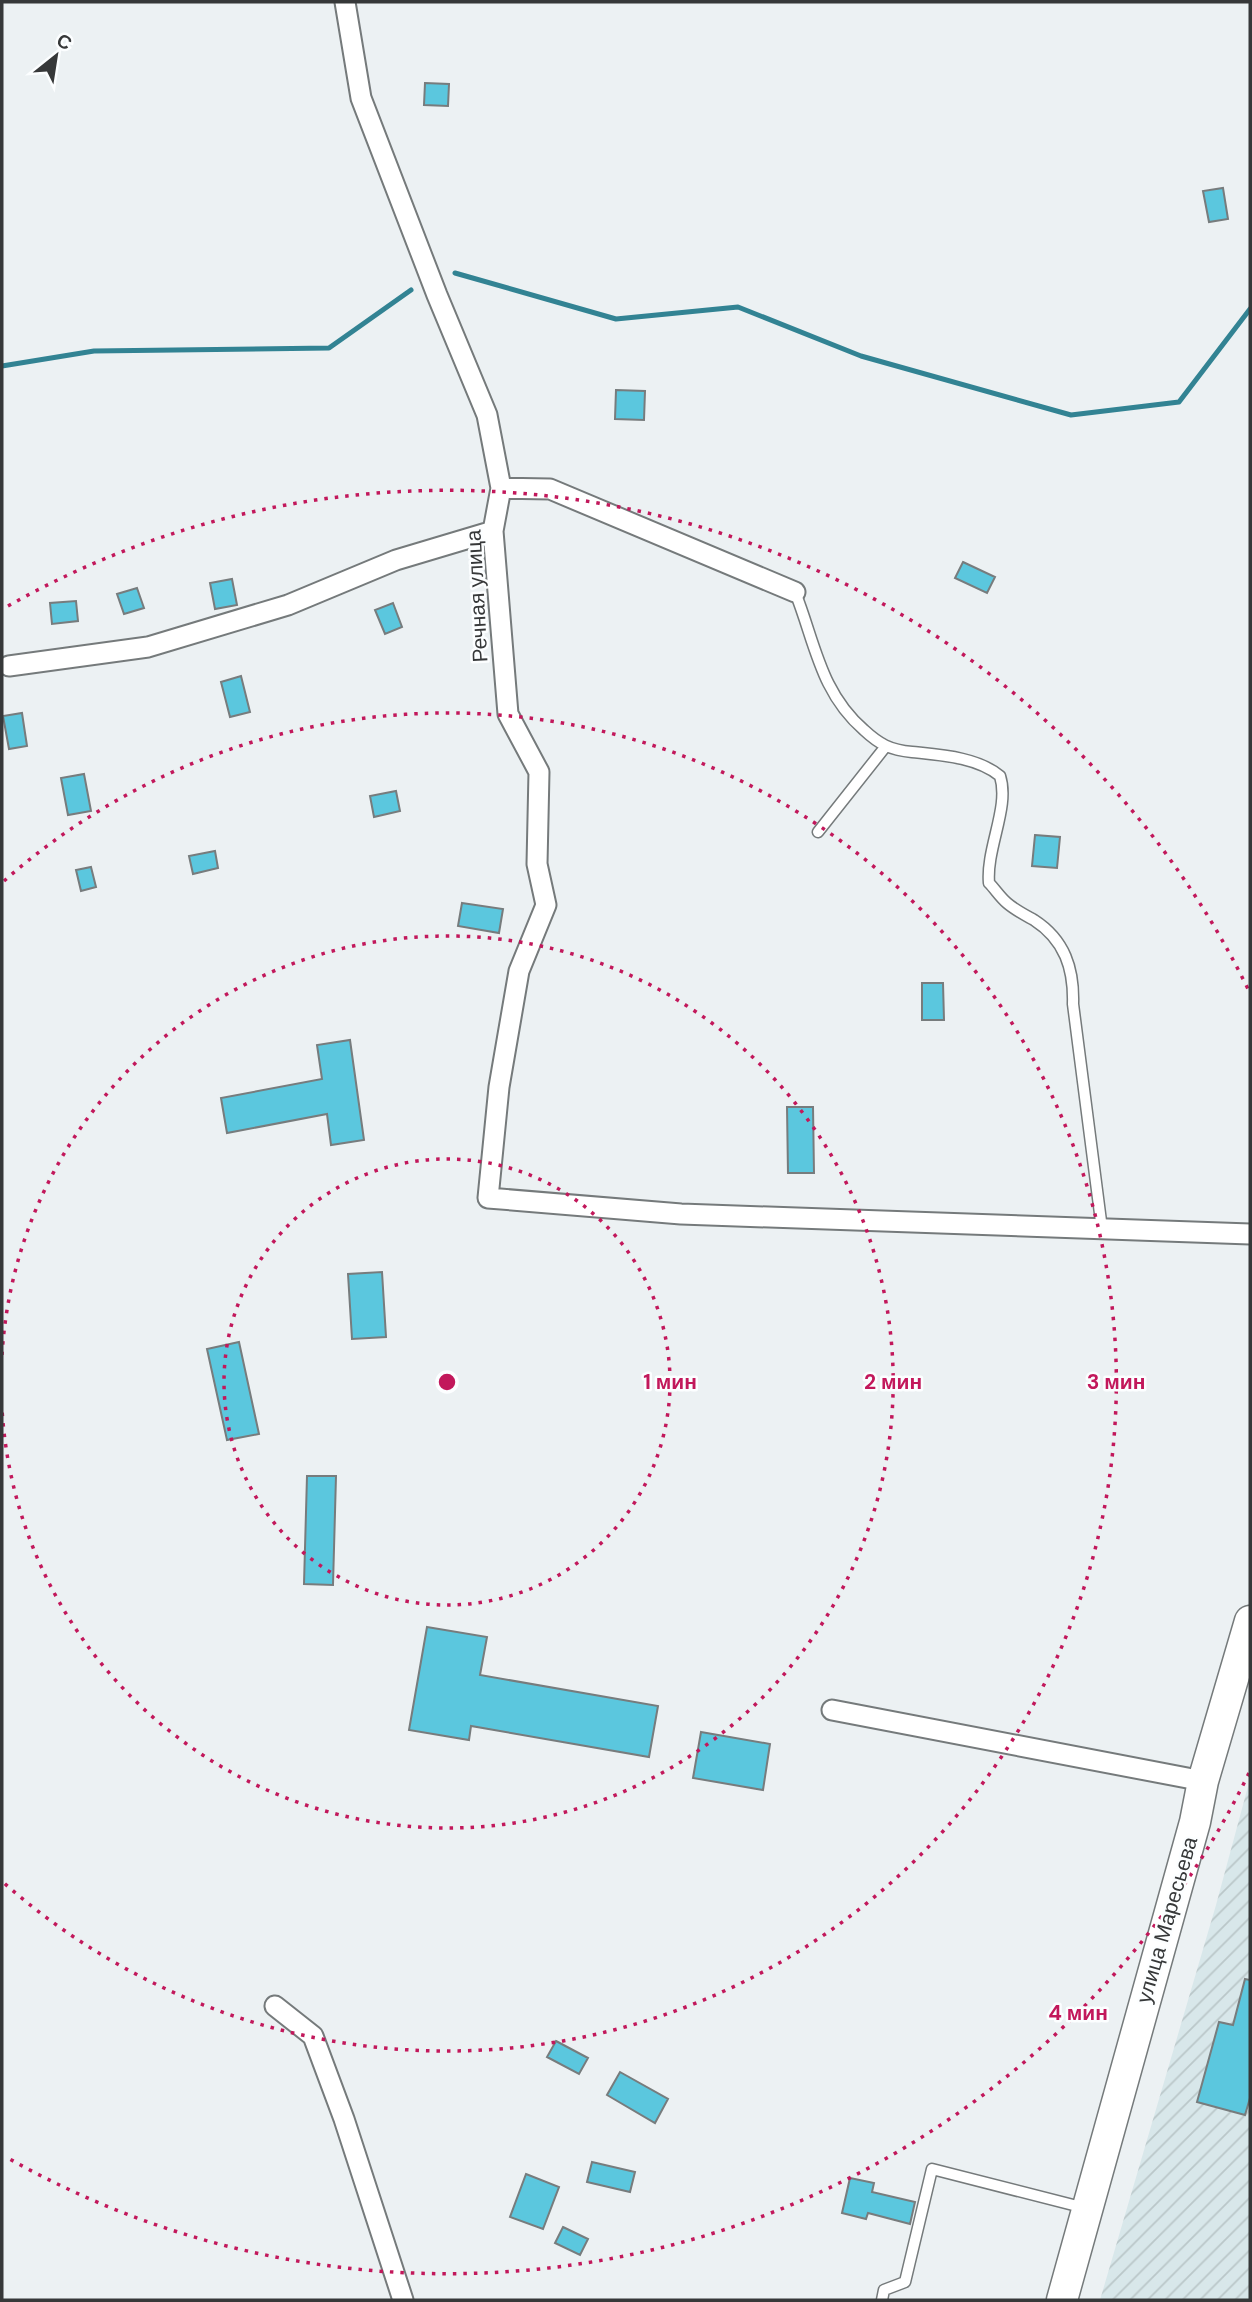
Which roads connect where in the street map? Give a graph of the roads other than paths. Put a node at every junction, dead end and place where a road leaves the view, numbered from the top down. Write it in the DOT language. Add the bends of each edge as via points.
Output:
graph roads {
  1 [pos="345,2"];
  2 [pos="501,488"];
  3 [pos="493,531"];
  4 [pos="794,592"];
  5 [pos="9,666"];
  6 [pos="886,746"];
  7 [pos="818,832"];
  8 [pos="1102,1229"];
  9 [pos="1250,1234"];
  10 [pos="1250,1621"];
  11 [pos="1244,1667"];
  12 [pos="832,1710"];
  13 [pos="1203,1781"];
  14 [pos="275,2006"];
  15 [pos="1085,2208"];
  16 [pos="403,2300"];
  17 [pos="882,2300"];
  18 [pos="1062,2300"];
  1 -- 2 [label="street, Речная улица" via="361,98 487,415"];
  2 -- 3 [label="street, Речная улица"];
  2 -- 4 [label="street" via="550,489"];
  3 -- 5 [label="street" via="396,560 288,605 148,647"];
  3 -- 8 [label="street, Речная улица" via="508,714 539,772 537,864 546,905 519,971 499,1087 488,1198 681,1214"];
  4 -- 6 [label="lane" via="833,696 856,724"];
  6 -- 7 [label="lane"];
  6 -- 8 [label="lane" via="978,763 1000,776 1001,804 988,858 989,883 1006,903 1037,922 1066,955"];
  8 -- 9 [label="street"];
  10 -- 11 [label="main road, улица Маресьева"];
  11 -- 13 [label="main road, улица Маресьева"];
  12 -- 13 [label="street"];
  13 -- 15 [label="main road, улица Маресьева"];
  14 -- 16 [label="street" via="313,2036"];
  15 -- 17 [label="lane" via="932,2169 905,2281 884,2290"];
  15 -- 18 [label="main road, улица Маресьева"];
}
